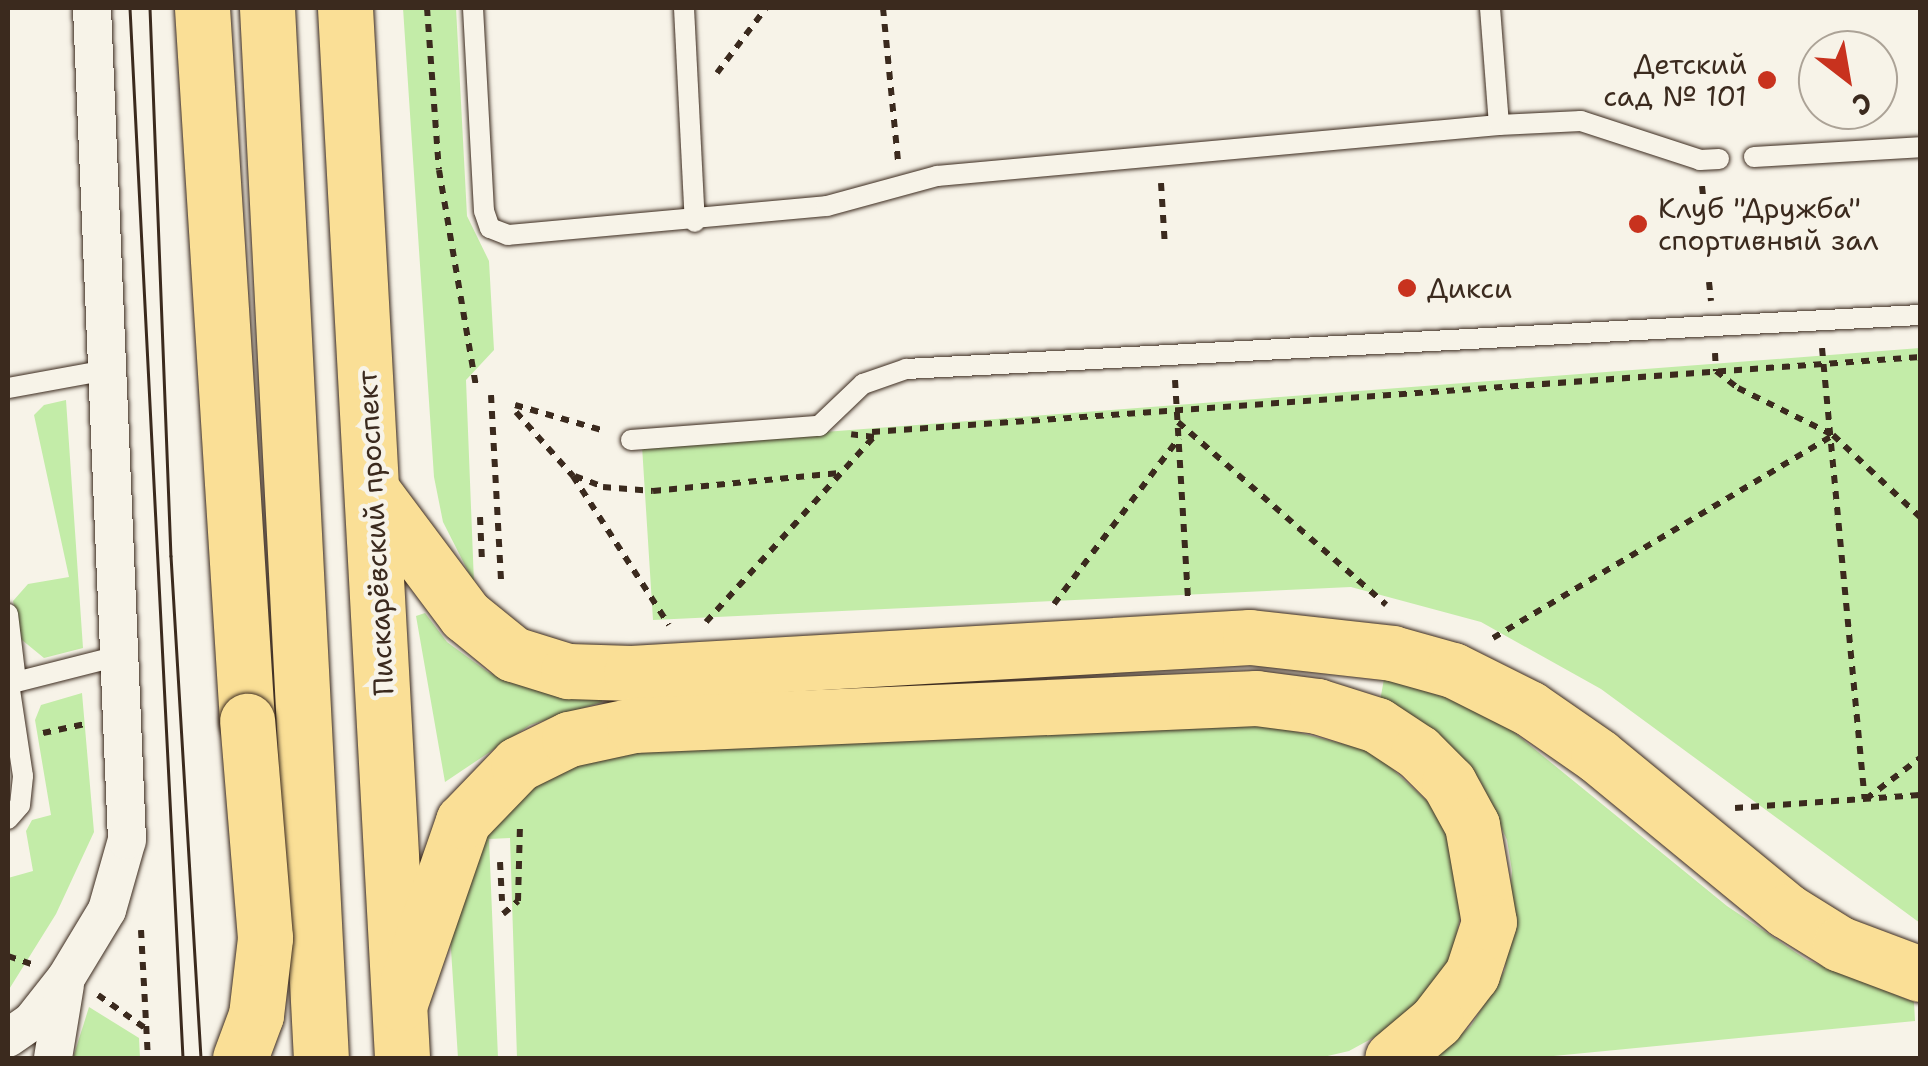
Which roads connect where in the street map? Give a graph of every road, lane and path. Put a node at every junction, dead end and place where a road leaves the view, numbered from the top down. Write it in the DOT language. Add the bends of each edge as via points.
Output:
graph roads {
  1 [pos="92,8"];
  2 [pos="202,8"];
  3 [pos="267,8"];
  4 [pos="346,8"];
  5 [pos="427,8"];
  6 [pos="473,8"];
  7 [pos="684,8"];
  8 [pos="766,8"];
  9 [pos="883,8"];
  10 [pos="1490,8"];
  11 [pos="686,114"];
  12 [pos="1499,125"];
  13 [pos="1920,147"];
  14 [pos="1159,156"];
  15 [pos="1754,157"];
  16 [pos="1719,159"];
  17 [pos="901,186"];
  18 [pos="694,222"];
  19 [pos="1165,246"];
  20 [pos="1920,315"];
  21 [pos="1822,346"];
  22 [pos="1715,350"];
  23 [pos="1920,357"];
  24 [pos="1825,363"];
  25 [pos="106,370"];
  26 [pos="1716,371"];
  27 [pos="8,388"];
  28 [pos="476,388"];
  29 [pos="1176,394"];
  30 [pos="491,395"];
  31 [pos="1177,409"];
  32 [pos="1178,422"];
  33 [pos="1833,435"];
  34 [pos="1179,437"];
  35 [pos="631,440"];
  36 [pos="840,473"];
  37 [pos="573,476"];
  38 [pos="374,492"];
  39 [pos="480,517"];
  40 [pos="1920,518"];
  41 [pos="482,566"];
  42 [pos="501,581"];
  43 [pos="1188,610"];
  44 [pos="1392,610"];
  45 [pos="8,614"];
  46 [pos="1044,617"];
  47 [pos="675,634"];
  48 [pos="695,634"];
  49 [pos="1484,644"];
  50 [pos="122,655"];
  51 [pos="11,683"];
  52 [pos="101,721"];
  53 [pos="38,734"];
  54 [pos="1920,758"];
  55 [pos="1920,795"];
  56 [pos="1865,799"];
  57 [pos="1724,809"];
  58 [pos="8,819"];
  59 [pos="500,854"];
  60 [pos="502,900"];
  61 [pos="140,922"];
  62 [pos="8,956"];
  63 [pos="1920,974"];
  64 [pos="66,978"];
  65 [pos="400,1003"];
  66 [pos="146,1029"];
  67 [pos="8,1038"];
  68 [pos="53,1058"];
  69 [pos="148,1058"];
  70 [pos="240,1058"];
  71 [pos="321,1058"];
  72 [pos="402,1058"];
  73 [pos="1392,1058"];
  1 -- 25 [label="street"];
  2 -- 70 [label="main road, bridge" via="265,938 256,1015"];
  3 -- 71 [label="main road"];
  4 -- 38 [label="main road, Пискарёвский проспект"];
  5 -- 28 [label="path" via="439,170"];
  6 -- 18 [label="lane" via="490,228 508,235"];
  7 -- 11 [label="lane"];
  8 -- 11 [label="path"];
  9 -- 17 [label="path"];
  10 -- 12 [label="lane"];
  11 -- 18 [label="lane"];
  12 -- 14 [label="lane"];
  12 -- 16 [label="lane" via="1582,121 1700,160"];
  13 -- 15 [label="lane"];
  14 -- 17 [label="lane" via="937,176"];
  14 -- 19 [label="path"];
  17 -- 18 [label="lane" via="827,206"];
  20 -- 35 [label="lane" via="906,370 863,384 818,426"];
  21 -- 24 [label="path"];
  22 -- 26 [label="path"];
  23 -- 24 [label="path"];
  24 -- 26 [label="path"];
  24 -- 33 [label="path"];
  25 -- 27 [label="lane"];
  25 -- 50 [label="street"];
  26 -- 31 [label="path"];
  26 -- 33 [label="path"];
  29 -- 31 [label="path"];
  30 -- 42 [label="path"];
  31 -- 32 [label="path"];
  31 -- 36 [label="path" via="867,432 870,443"];
  32 -- 34 [label="path"];
  32 -- 44 [label="path"];
  33 -- 40 [label="path"];
  33 -- 49 [label="path"];
  33 -- 56 [label="path"];
  34 -- 43 [label="path"];
  34 -- 46 [label="path"];
  35 -- 37 [label="path" via="516,408"];
  36 -- 37 [label="path" via="653,491 603,487"];
  36 -- 48 [label="path"];
  37 -- 47 [label="path"];
  38 -- 63 [label="main road" via="465,615 513,654 568,671 631,674 1250,638 1392,654 1454,670 1529,708 1598,756 1787,911 1840,944"];
  38 -- 65 [label="main road, Пискарёвский проспект"];
  39 -- 41 [label="path"];
  45 -- 51 [label="lane"];
  50 -- 51 [label="lane"];
  50 -- 64 [label="street" via="127,840 107,910"];
  51 -- 58 [label="lane" via="23,776 20,805"];
  52 -- 53 [label="path"];
  54 -- 56 [label="path"];
  55 -- 56 [label="path"];
  56 -- 57 [label="path"];
  59 -- 60 [label="path"];
  61 -- 66 [label="path"];
  62 -- 64 [label="path"];
  64 -- 66 [label="path"];
  64 -- 67 [label="street" via="32,1021"];
  64 -- 68 [label="street"];
  65 -- 72 [label="main road, Пискарёвский проспект"];
  65 -- 73 [label="main road" via="464,821 504,776 568,740 634,724 1256,698 1317,706 1376,725 1450,783 1472,824 1489,922 1472,974 1436,1021"];
  66 -- 69 [label="path"];
}
